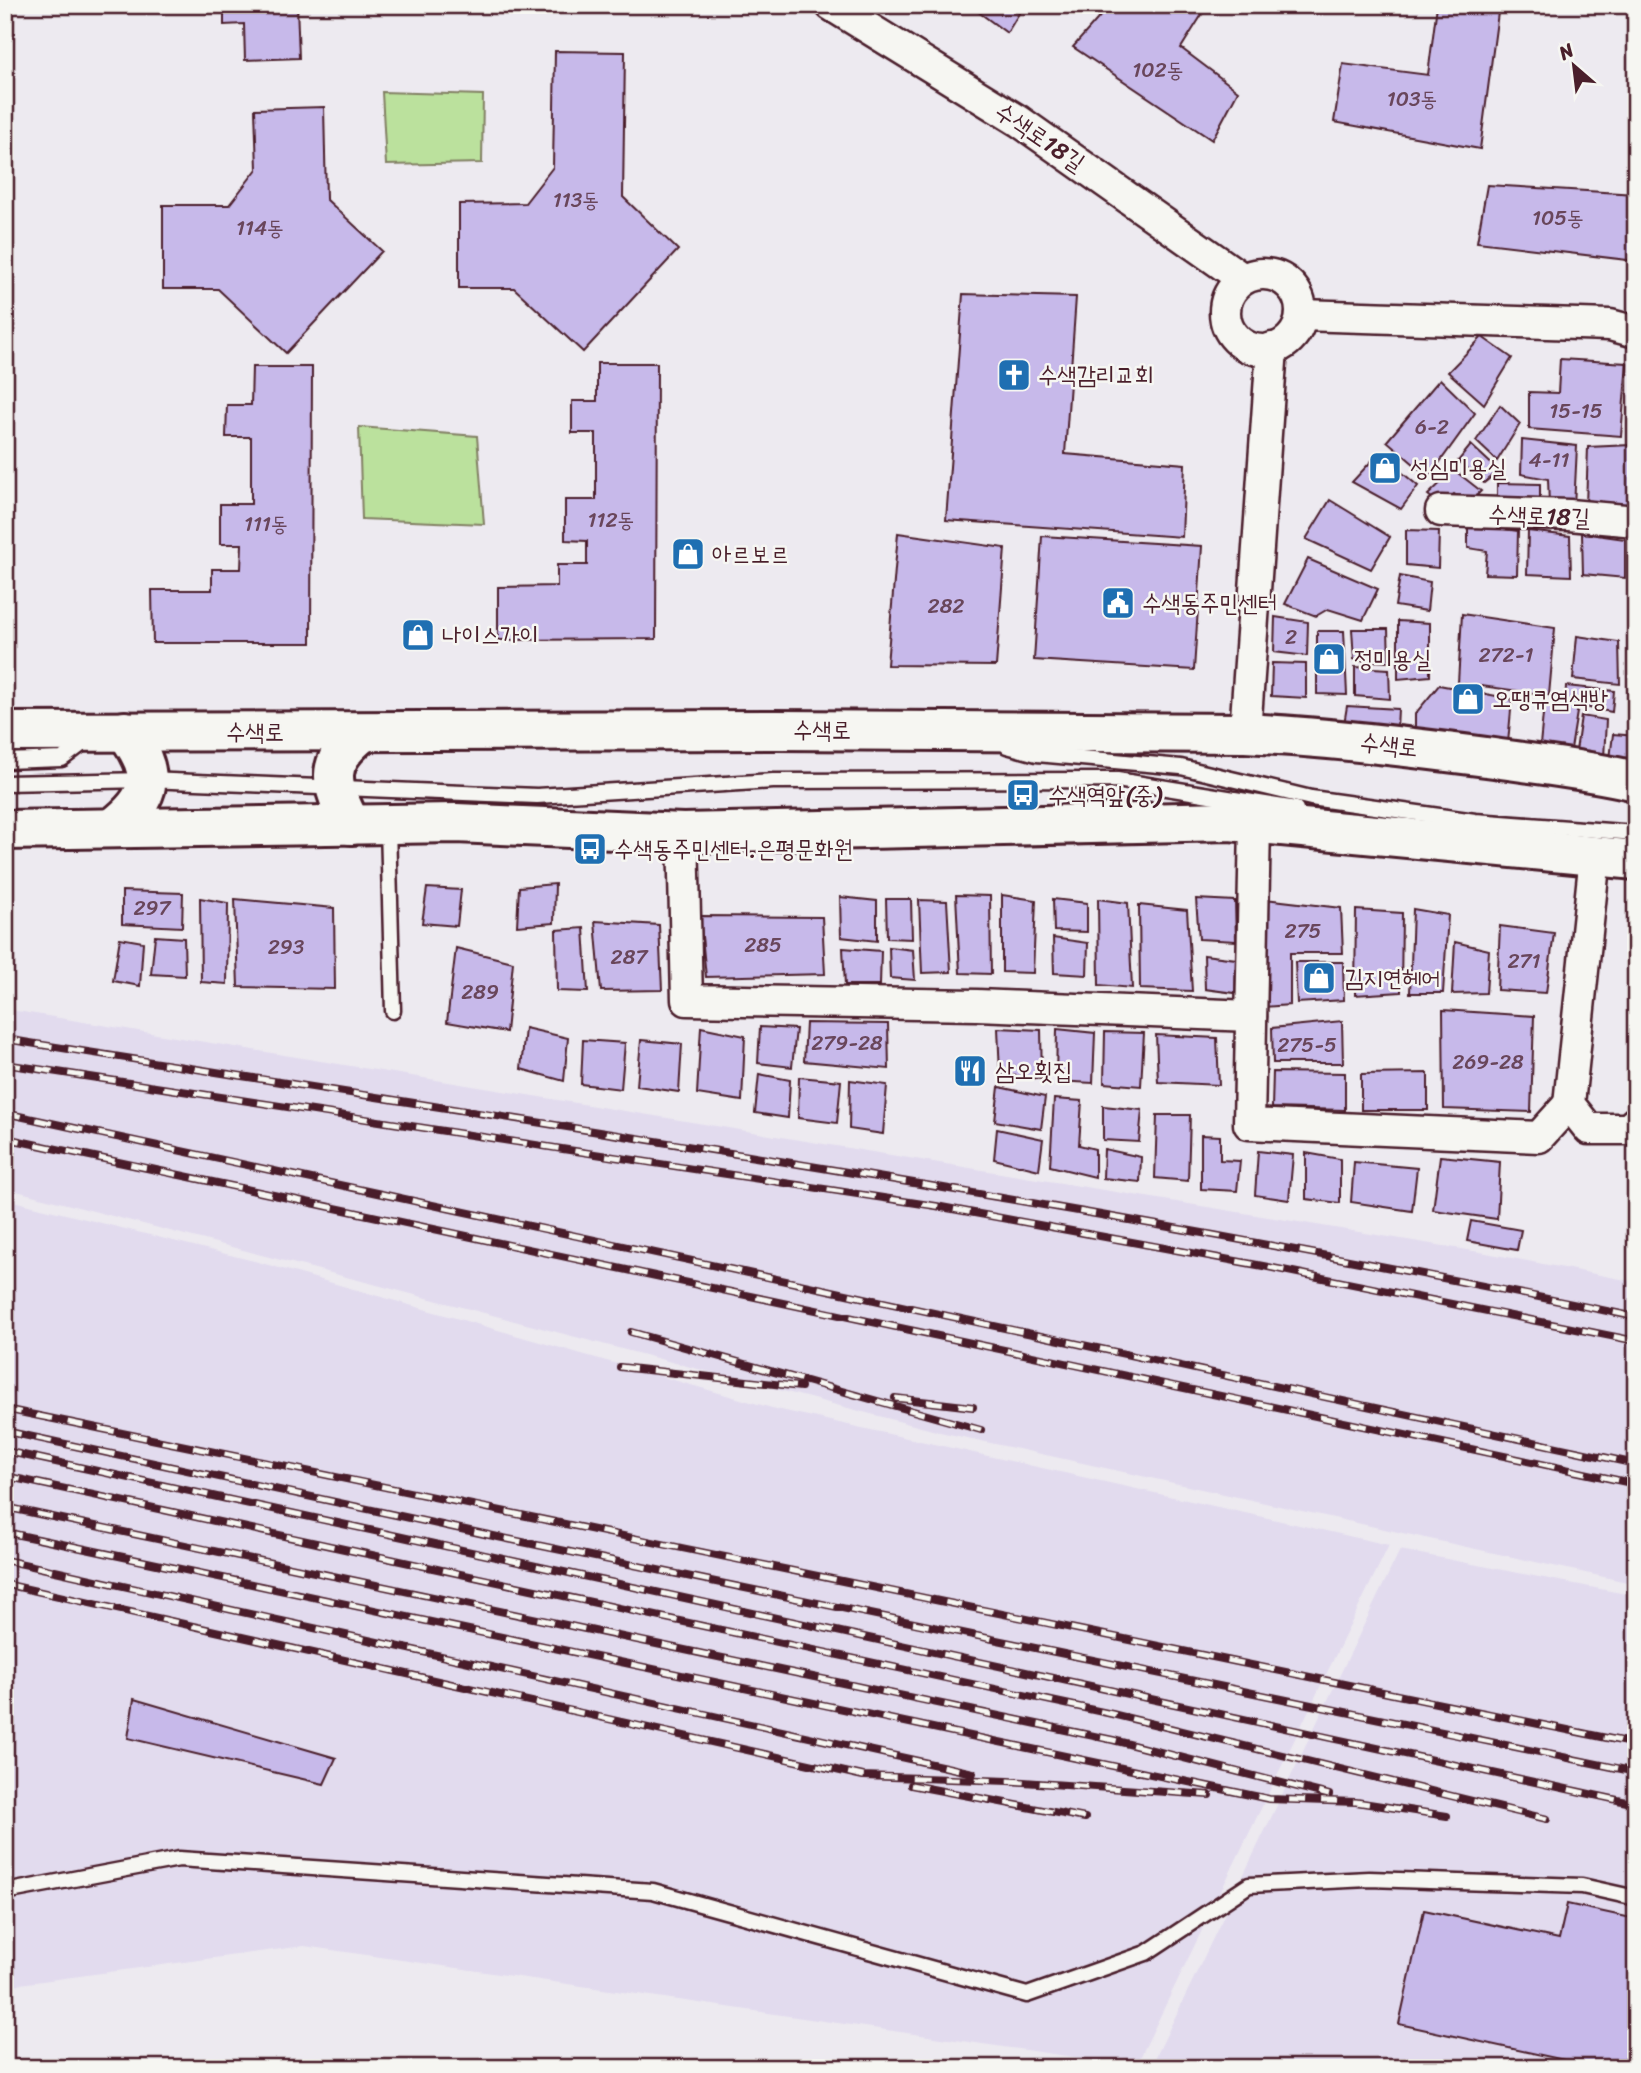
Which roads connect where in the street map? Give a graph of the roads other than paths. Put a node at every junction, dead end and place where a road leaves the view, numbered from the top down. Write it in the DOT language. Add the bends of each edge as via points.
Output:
graph roads {
  1 [pos="831,5"];
  2 [pos="1244,279"];
  3 [pos="1301,315"];
  4 [pos="1636,332"];
  5 [pos="1272,348"];
  6 [pos="1441,511"];
  7 [pos="1636,521"];
  8 [pos="949,730"];
  9 [pos="5,732"];
  10 [pos="112,732"];
  11 [pos="362,733"];
  12 [pos="1245,733"];
  13 [pos="5,761"];
  14 [pos="147,780"];
  15 [pos="1636,781"];
  16 [pos="5,783"];
  17 [pos="334,788"];
  18 [pos="1255,824"];
  19 [pos="370,825"];
  20 [pos="114,827"];
  21 [pos="5,830"];
  22 [pos="683,832"];
  23 [pos="1636,833"];
  24 [pos="1387,838"];
  25 [pos="1595,856"];
  26 [pos="1636,860"];
  27 [pos="393,1011"];
  28 [pos="1251,1016"];
  29 [pos="1569,1104"];
  30 [pos="1636,1122"];
  31 [pos="5,1892"];
  32 [pos="1636,1898"];
  1 -- 2 [label="street, 수색로18길" via="1019,121"];
  2 -- 3 [label="street" via="1267,274 1278,277 1296,292"];
  2 -- 5 [label="street" via="1228,297 1226,321 1238,341 1249,347"];
  3 -- 4 [label="street" via="1610,325"];
  3 -- 5 [label="street" via="1292,337"];
  5 -- 12 [label="street"];
  6 -- 7 [label="street, 수색로18길"];
  8 -- 11 [label="main road, 수색로"];
  8 -- 12 [label="main road, 수색로"];
  8 -- 23 [label="lane" via="1037,754 1181,767 1325,800 1475,821"];
  9 -- 10 [label="main road, 수색로"];
  10 -- 11 [label="main road, 수색로"];
  10 -- 13 [label="lane" via="62,759"];
  10 -- 14 [label="main road" via="142,755"];
  11 -- 17 [label="main road" via="339,755 332,770"];
  12 -- 15 [label="main road, 수색로" via="1439,751"];
  14 -- 16 [label="lane"];
  14 -- 17 [label="lane"];
  14 -- 20 [label="main road" via="135,811"];
  17 -- 19 [label="main road"];
  17 -- 24 [label="lane" via="537,796 773,781 1117,780 1340,817"];
  18 -- 22 [label="main road"];
  18 -- 24 [label="main road"];
  18 -- 28 [label="street"];
  19 -- 20 [label="main road"];
  19 -- 22 [label="main road" via="456,823"];
  19 -- 27 [label="lane"];
  20 -- 21 [label="main road"];
  22 -- 28 [label="street" via="687,1000"];
  24 -- 25 [label="main road"];
  25 -- 26 [label="main road"];
  25 -- 29 [label="street"];
  28 -- 29 [label="street" via="1249,1124 1539,1137"];
  29 -- 30 [label="street" via="1589,1129 1629,1129"];
  31 -- 32 [label="lane" via="178,1858 653,1891 1027,1995 1146,1953 1249,1885 1369,1879 1583,1886"];
}
